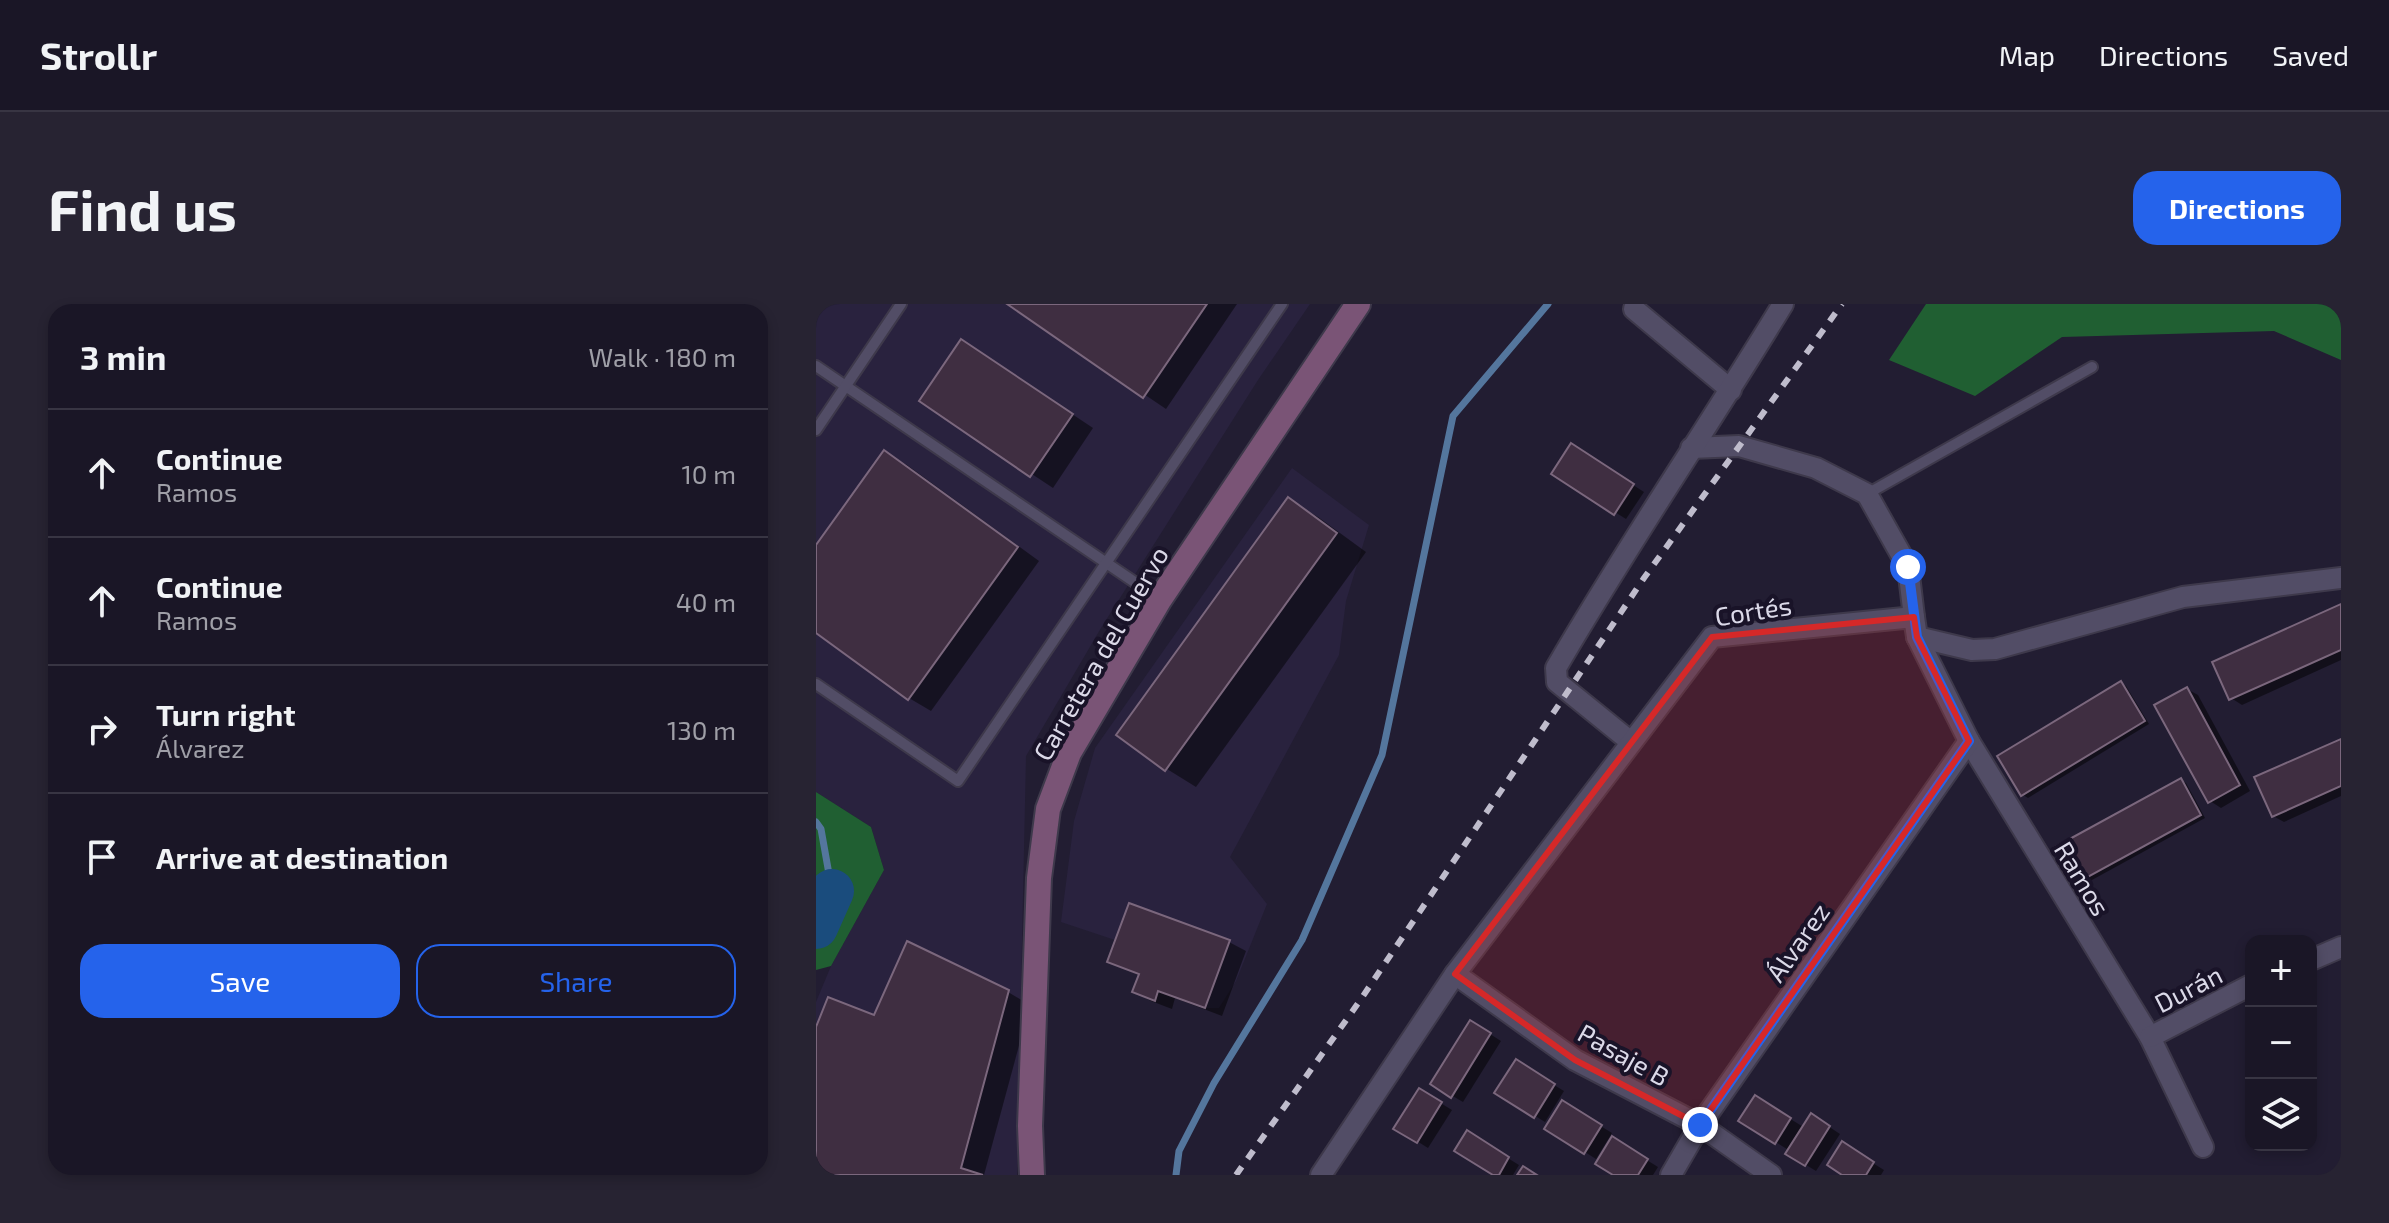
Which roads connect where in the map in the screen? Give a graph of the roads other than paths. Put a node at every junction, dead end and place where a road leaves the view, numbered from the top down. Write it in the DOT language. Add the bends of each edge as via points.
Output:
graph roads {
  1 [pos="901,304"];
  2 [pos="1282,304"];
  3 [pos="1358,304"];
  4 [pos="1783,304"];
  5 [pos="1634,309"];
  6 [pos="816,366"];
  7 [pos="2092,367"];
  8 [pos="846,386"];
  9 [pos="1731,390"];
  10 [pos="816,430"];
  11 [pos="1691,448"];
  12 [pos="1867,494"];
  13 [pos="1106,563"];
  14 [pos="2341,578"];
  15 [pos="1160,599"];
  16 [pos="1915,627"];
  17 [pos="816,684"];
  18 [pos="1969,741"];
  19 [pos="1631,742"];
  20 [pos="2341,947"];
  21 [pos="2317,957"];
  22 [pos="1455,974"];
  23 [pos="2245,988"];
  24 [pos="2150,1037"];
  25 [pos="1700,1125"];
  26 [pos="2203,1147"];
  27 [pos="1032,1175"];
  28 [pos="1321,1175"];
  29 [pos="1671,1175"];
  30 [pos="1771,1175"];
  1 -- 8 [label="lane"];
  2 -- 13 [label="lane"];
  3 -- 15 [label="street, Carretera del Cuervo"];
  4 -- 9 [label="street"];
  5 -- 9 [label="street"];
  6 -- 8 [label="lane"];
  7 -- 12 [label="lane"];
  8 -- 10 [label="lane"];
  8 -- 13 [label="lane"];
  9 -- 11 [label="street"];
  11 -- 12 [label="street" via="1739,446 1816,468"];
  11 -- 19 [label="street" via="1556,668 1557,682"];
  12 -- 16 [label="street, Ramos" via="1908,567"];
  13 -- 15 [label="lane"];
  13 -- 17 [label="lane" via="958,781"];
  14 -- 16 [label="street, Cortés" via="2183,597 1995,649 1972,650"];
  15 -- 27 [label="street, Carretera del Cuervo" via="1069,753 1048,809 1039,878"];
  16 -- 18 [label="street, Ramos"];
  16 -- 19 [label="street, Cortés" via="1712,637"];
  18 -- 24 [label="street, Ramos"];
  18 -- 25 [label="street, Álvarez"];
  19 -- 22 [label="street, Cortés"];
  20 -- 21 [label="street"];
  22 -- 25 [label="street, Pasaje B" via="1575,1060"];
  22 -- 28 [label="street, Cortés"];
  23 -- 24 [label="street, Durán"];
  24 -- 26 [label="street, Ramos"];
  25 -- 29 [label="street, Álvarez"];
  25 -- 30 [label="street, Pasaje B"];
}
